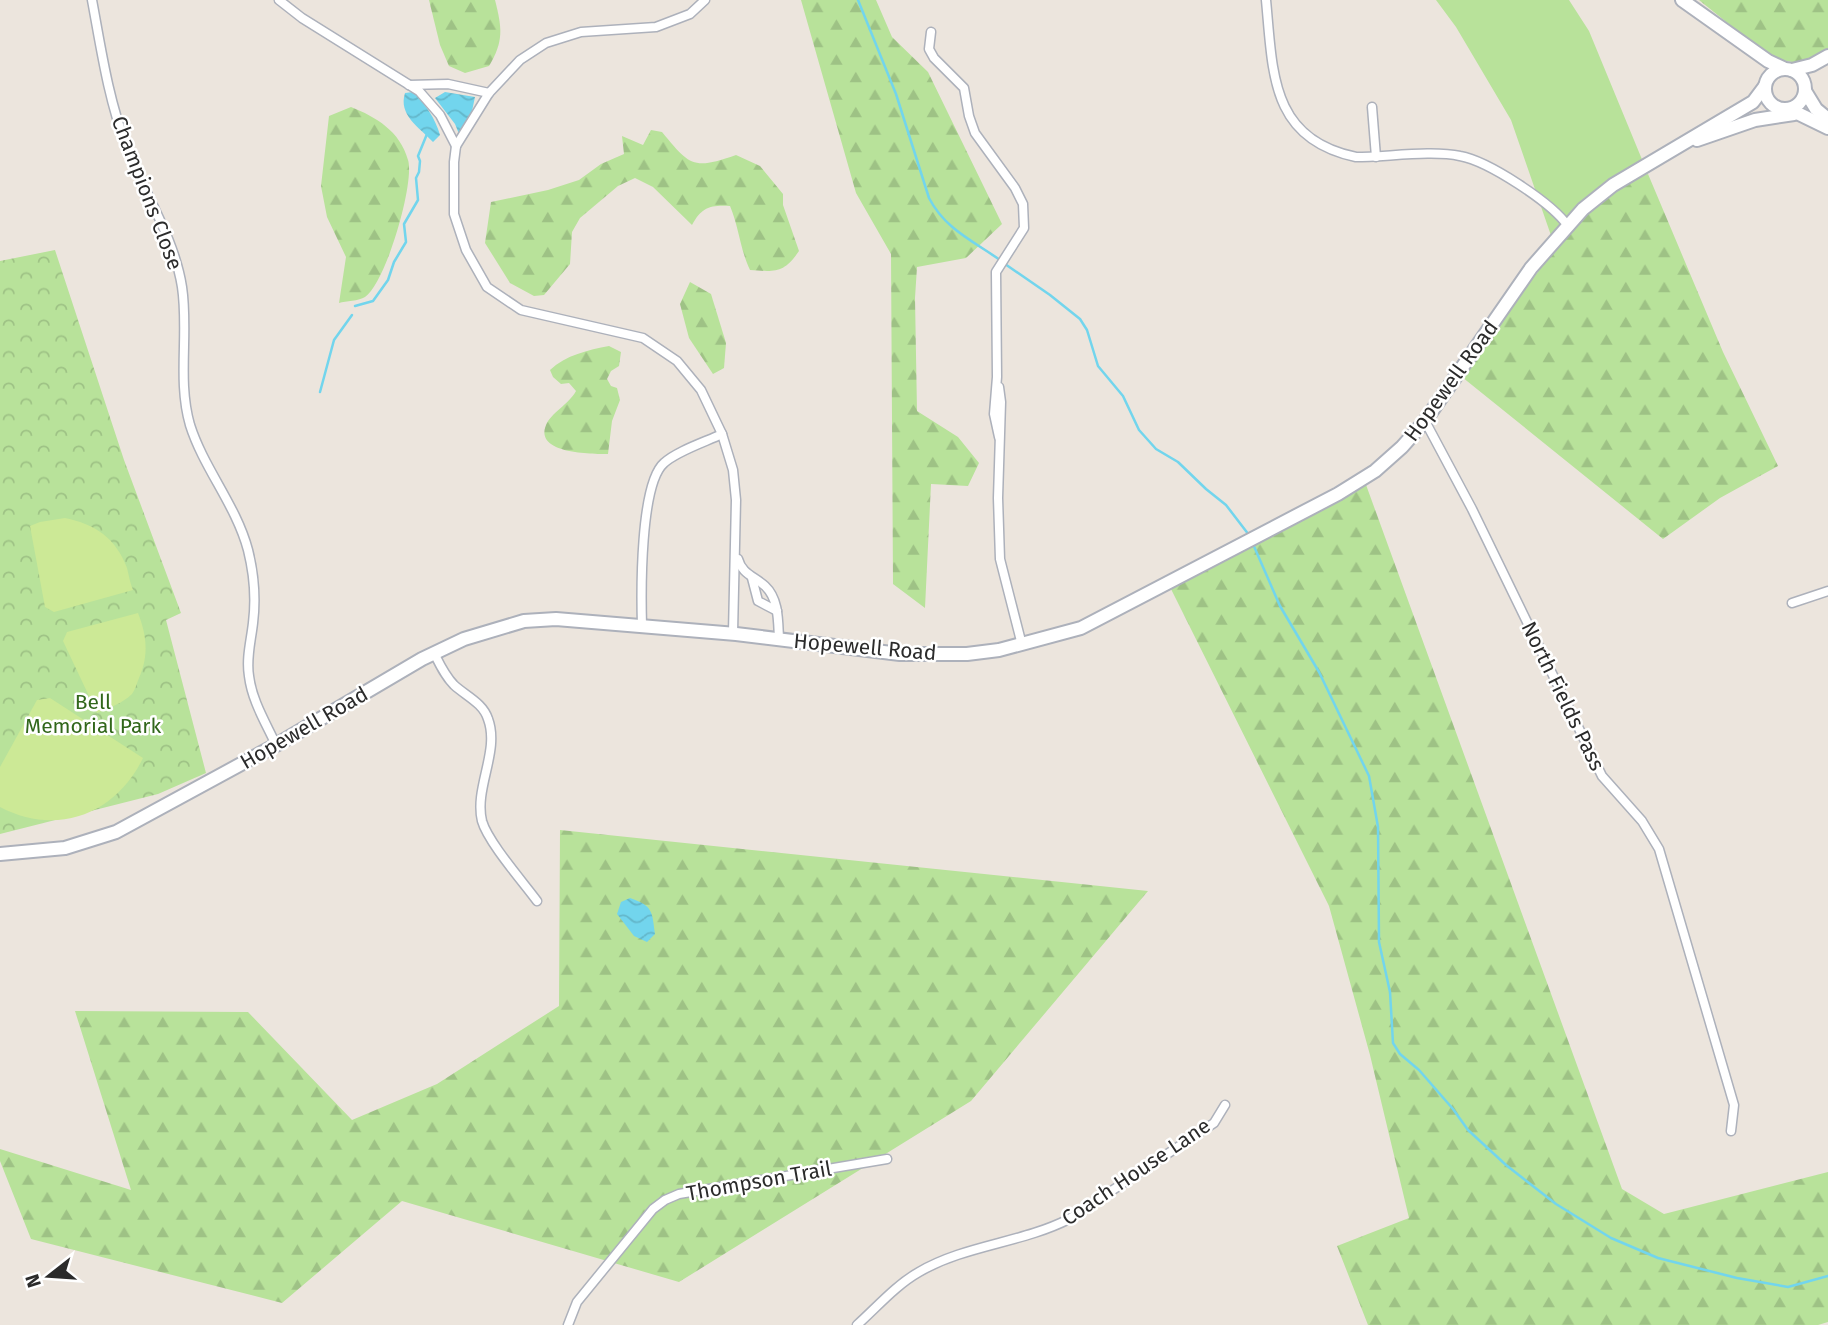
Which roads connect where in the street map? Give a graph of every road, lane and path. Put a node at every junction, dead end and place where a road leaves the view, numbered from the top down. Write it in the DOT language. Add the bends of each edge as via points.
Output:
graph roads {
  1 [pos="92,0"];
  2 [pos="279,0"];
  3 [pos="705,0"];
  4 [pos="1266,0"];
  5 [pos="1682,0"];
  6 [pos="1714,25"];
  7 [pos="931,32"];
  8 [pos="1828,56"];
  9 [pos="1828,64"];
  10 [pos="1788,69"];
  11 [pos="1766,83"];
  12 [pos="409,85"];
  13 [pos="1805,89"];
  14 [pos="489,93"];
  15 [pos="1372,107"];
  16 [pos="1788,110"];
  17 [pos="1828,119"];
  18 [pos="1828,128"];
  19 [pos="1696,140"];
  20 [pos="456,146"];
  21 [pos="1681,146"];
  22 [pos="1376,157"];
  23 [pos="1568,226"];
  24 [pos="1425,421"];
  25 [pos="722,434"];
  26 [pos="735,550"];
  27 [pos="752,578"];
  28 [pos="1828,592"];
  29 [pos="1792,603"];
  30 [pos="777,611"];
  31 [pos="642,626"];
  32 [pos="733,633"];
  33 [pos="779,639"];
  34 [pos="1022,645"];
  35 [pos="434,653"];
  36 [pos="276,745"];
  37 [pos="0,854"];
  38 [pos="537,901"];
  39 [pos="1225,1105"];
  40 [pos="1731,1131"];
  41 [pos="887,1159"];
  42 [pos="568,1325"];
  43 [pos="857,1325"];
  1 -- 36 [label="street, Champions Close" via="118,123 162,225 182,287 183,383 189,421 248,549 254,600 249,677"];
  2 -- 12 [label="street"];
  3 -- 14 [label="street" via="690,14 656,27 581,32 546,43 520,60"];
  4 -- 22 [label="street" via="1276,84 1290,117 1307,138 1329,149"];
  5 -- 6 [label="street"];
  6 -- 10 [label="street"];
  6 -- 11 [label="street" via="1754,59"];
  7 -- 34 [label="street" via="929,49 964,88 975,133 1023,204 1024,228 996,272 994,414 999,437 1000,559"];
  8 -- 10 [label="street" via="1812,65"];
  9 -- 13 [label="street" via="1812,76"];
  10 -- 11 [label="street" via="1777,70"];
  10 -- 13 [label="street" via="1801,76"];
  11 -- 16 [label="street" via="1767,98"];
  11 -- 21 [label="street, Hopewell Road" via="1753,102"];
  12 -- 14 [label="street" via="448,84"];
  12 -- 20 [label="street" via="440,115"];
  13 -- 16 [label="street" via="1800,103"];
  13 -- 17 [label="street" via="1815,109"];
  14 -- 20 [label="street"];
  15 -- 22 [label="street"];
  16 -- 18 [label="street"];
  16 -- 19 [label="street"];
  16 -- 19 [label="street, Hopewell Road" via="1755,110"];
  19 -- 21 [label="street, Hopewell Road"];
  20 -- 25 [label="street" via="454,214 466,250 487,287 521,310 643,338 677,361 701,390"];
  21 -- 23 [label="street, Hopewell Road" via="1613,185"];
  22 -- 23 [label="street" via="1460,155 1534,193"];
  23 -- 24 [label="street, Hopewell Road" via="1531,268"];
  24 -- 34 [label="street, Hopewell Road" via="1374,471 1338,494 1095,621"];
  24 -- 40 [label="street, North Fields Pass" via="1602,776 1642,821 1659,849 1734,1105"];
  25 -- 26 [label="street" via="733,470"];
  25 -- 31 [label="street" via="666,461 655,472 644,548"];
  26 -- 27 [label="street" via="740,568"];
  26 -- 32 [label="street"];
  27 -- 30 [label="street" via="764,585"];
  27 -- 30 [label="street" via="758,601"];
  28 -- 29 [label="street"];
  30 -- 33 [label="street"];
  31 -- 32 [label="street, Hopewell Road"];
  31 -- 35 [label="street, Hopewell Road" via="524,621"];
  32 -- 33 [label="street, Hopewell Road"];
  33 -- 34 [label="street, Hopewell Road" via="931,656"];
  35 -- 36 [label="street, Hopewell Road"];
  35 -- 38 [label="street" via="445,674 488,718 491,737 481,804 483,824"];
  36 -- 37 [label="street, Hopewell Road" via="116,832 65,848"];
  39 -- 43 [label="street, Coach House Lane" via="1214,1123 1069,1219 920,1271"];
  41 -- 42 [label="street, Thompson Trail" via="665,1199 577,1302"];
}
